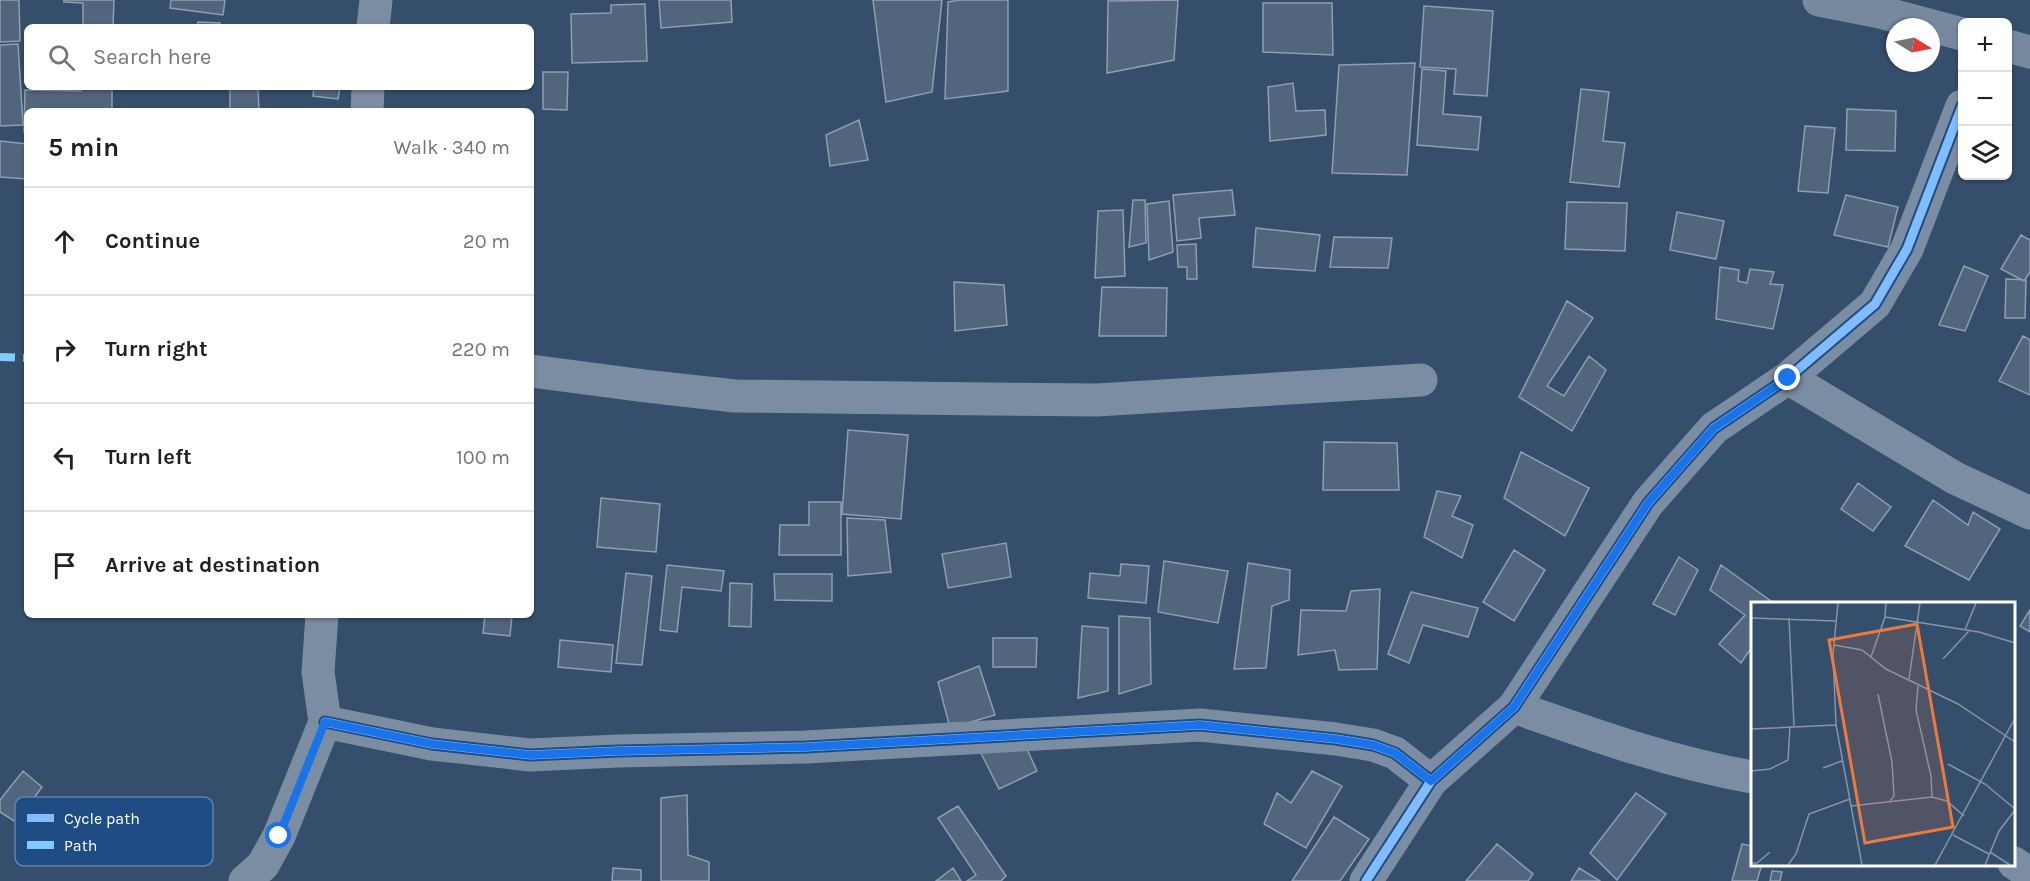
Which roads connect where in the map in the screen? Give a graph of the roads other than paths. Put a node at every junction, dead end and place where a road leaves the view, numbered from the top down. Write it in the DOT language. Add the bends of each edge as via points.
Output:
graph roads {
  1 [pos="376,0"];
  2 [pos="1819,0"];
  3 [pos="373,24"];
  4 [pos="1958,33"];
  5 [pos="2012,47"];
  6 [pos="2030,52"];
  7 [pos="368,90"];
  8 [pos="367,108"];
  9 [pos="1958,116"];
  10 [pos="534,371"];
  11 [pos="1788,378"];
  12 [pos="1421,380"];
  13 [pos="2030,513"];
  14 [pos="322,618"];
  15 [pos="1514,707"];
  16 [pos="325,722"];
  17 [pos="1751,777"];
  18 [pos="1431,781"];
  19 [pos="2015,864"];
  20 [pos="2030,874"];
  21 [pos="245,881"];
  22 [pos="1366,881"];
  1 -- 3 [label="street"];
  2 -- 4 [label="street"];
  5 -- 6 [label="street"];
  7 -- 8 [label="street"];
  9 -- 11 [label="street" via="1907,249 1875,304"];
  10 -- 12 [label="street" via="735,396 989,399 1097,400"];
  11 -- 13 [label="street" via="1955,478"];
  11 -- 15 [label="street" via="1714,428 1648,503"];
  14 -- 16 [label="street" via="318,672"];
  15 -- 17 [label="street" via="1626,747"];
  15 -- 18 [label="street"];
  16 -- 18 [label="street" via="432,744 530,755 806,747 1200,725 1373,745 1395,753"];
  16 -- 21 [label="street" via="279,836 263,865"];
  18 -- 22 [label="street"];
  19 -- 20 [label="street"];
}
